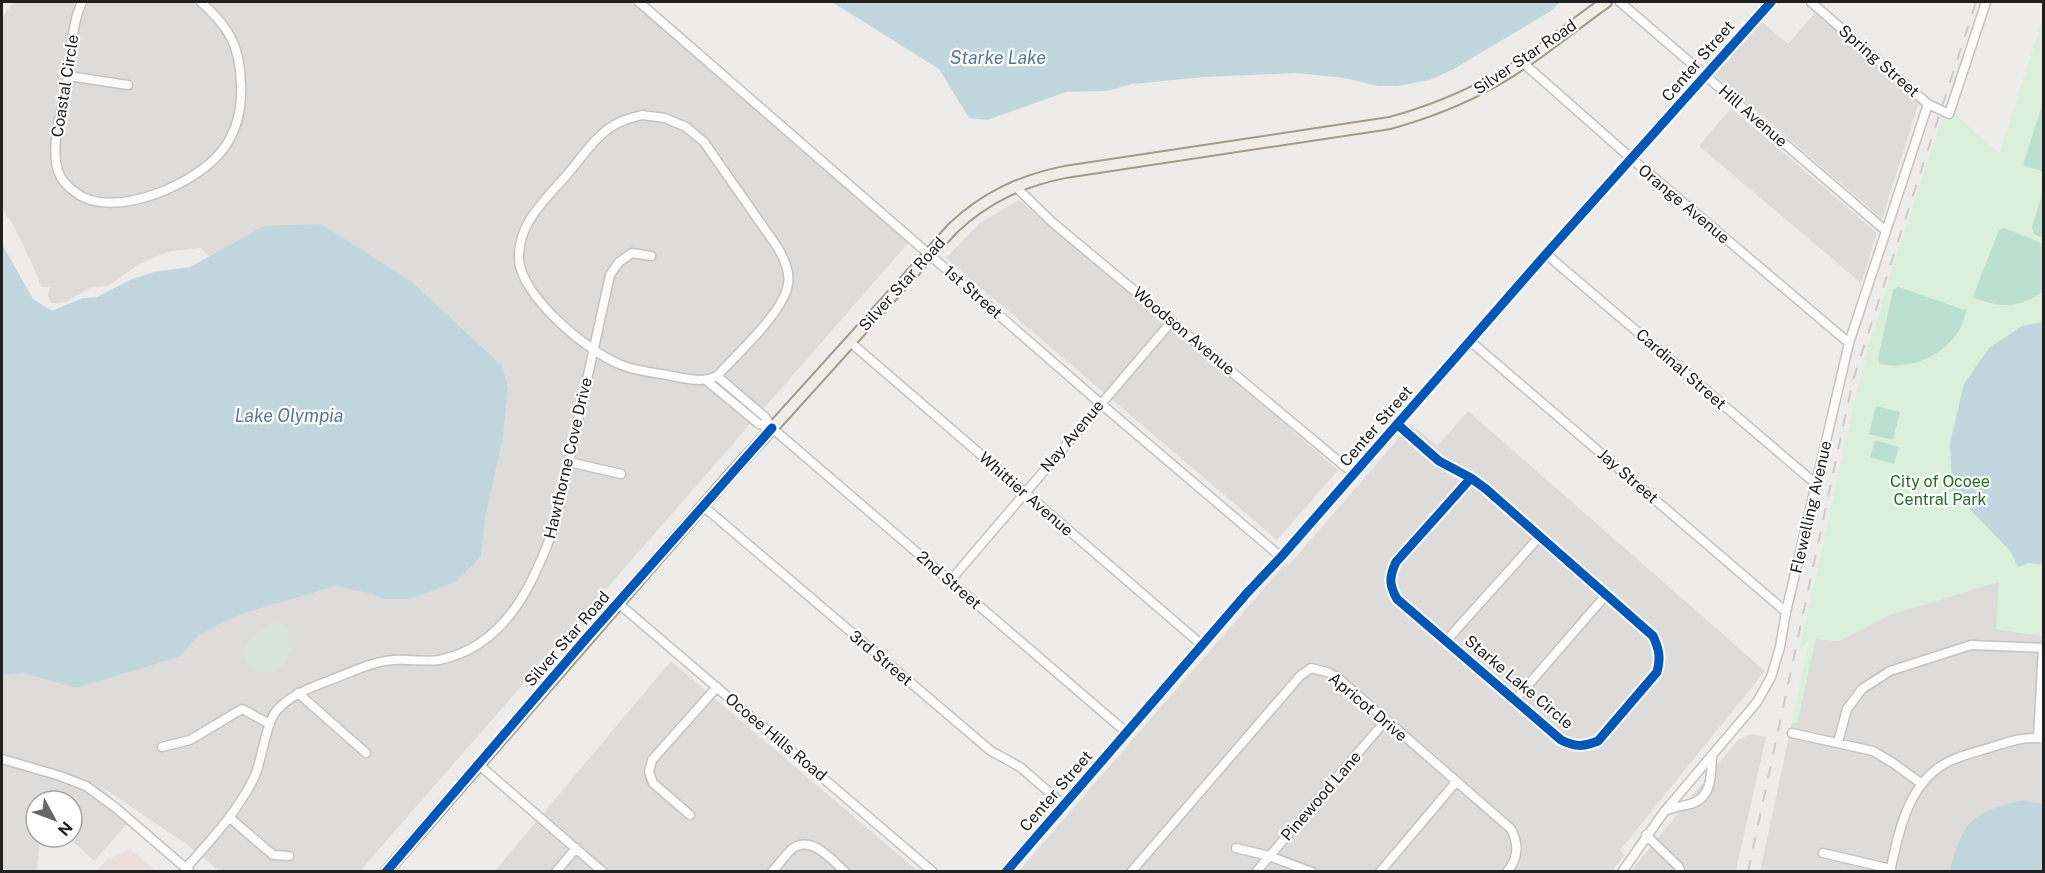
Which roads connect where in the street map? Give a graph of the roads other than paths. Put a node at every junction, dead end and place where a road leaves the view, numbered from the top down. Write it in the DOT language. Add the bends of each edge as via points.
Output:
graph roads {
  1 [pos="82,2"];
  2 [pos="201,2"];
  3 [pos="639,2"];
  4 [pos="1606,2"];
  5 [pos="1620,2"];
  6 [pos="1771,2"];
  7 [pos="1811,2"];
  8 [pos="1986,2"];
  9 [pos="1522,63"];
  10 [pos="1706,75"];
  11 [pos="68,76"];
  12 [pos="128,86"];
  13 [pos="1928,104"];
  14 [pos="1632,159"];
  15 [pos="1015,186"];
  16 [pos="1886,231"];
  17 [pos="1546,254"];
  18 [pos="929,255"];
  19 [pos="651,256"];
  20 [pos="1172,321"];
  21 [pos="1470,341"];
  22 [pos="850,342"];
  23 [pos="1849,343"];
  24 [pos="592,350"];
  25 [pos="717,376"];
  26 [pos="707,381"];
  27 [pos="1100,403"];
  28 [pos="1397,424"];
  29 [pos="772,428"];
  30 [pos="569,462"];
  31 [pos="621,474"];
  32 [pos="1354,474"];
  33 [pos="1471,478"];
  34 [pos="1816,484"];
  35 [pos="1024,493"];
  36 [pos="703,506"];
  37 [pos="1540,536"];
  38 [pos="1281,557"];
  39 [pos="950,581"];
  40 [pos="1606,595"];
  41 [pos="618,603"];
  42 [pos="1786,612"];
  43 [pos="1446,641"];
  44 [pos="1202,645"];
  45 [pos="2043,648"];
  46 [pos="717,687"];
  47 [pos="298,693"];
  48 [pos="1515,700"];
  49 [pos="1386,720"];
  50 [pos="270,724"];
  51 [pos="1126,732"];
  52 [pos="1792,733"];
  53 [pos="2041,739"];
  54 [pos="1838,742"];
  55 [pos="162,747"];
  56 [pos="366,753"];
  57 [pos="1712,754"];
  58 [pos="2,760"];
  59 [pos="478,764"];
  60 [pos="1456,782"];
  61 [pos="1922,784"];
  62 [pos="1064,805"];
  63 [pos="1664,812"];
  64 [pos="690,815"];
  65 [pos="230,818"];
  66 [pos="1646,835"];
  67 [pos="576,848"];
  68 [pos="1236,848"];
  69 [pos="1823,854"];
  70 [pos="289,856"];
  71 [pos="1269,856"];
  72 [pos="188,870"];
  73 [pos="1891,870"];
  74 [pos="386,872"];
  75 [pos="556,872"];
  76 [pos="603,872"];
  77 [pos="772,872"];
  78 [pos="846,872"];
  79 [pos="933,872"];
  80 [pos="1006,872"];
  81 [pos="1131,872"];
  82 [pos="1256,872"];
  83 [pos="1312,872"];
  84 [pos="1380,872"];
  85 [pos="1507,872"];
  86 [pos="1622,872"];
  87 [pos="1681,872"];
  1 -- 11 [label="street, Coastal Circle" via="75,21"];
  2 -- 11 [label="street, Coastal Circle" via="232,37 241,64 242,98 237,126 223,150 192,178 165,191 116,204 97,203 67,186 58,172 55,149"];
  3 -- 18 [label="street, 1st Street"];
  4 -- 9 [label="main road, Silver Star Road"];
  5 -- 10 [label="street, Hill Avenue"];
  6 -- 10 [label="street, Center Street"];
  7 -- 13 [label="street, Spring Street"];
  8 -- 13 [label="street, Spring Street" via="1949,114"];
  9 -- 14 [label="street, Orange Avenue"];
  9 -- 15 [label="main road, Silver Star Road" via="1459,99 1390,123 1065,172"];
  10 -- 14 [label="street, Center Street"];
  10 -- 16 [label="street, Hill Avenue"];
  11 -- 12 [label="street"];
  13 -- 16 [label="street, Flewelling Avenue"];
  14 -- 17 [label="street, Center Street"];
  14 -- 23 [label="street, Orange Avenue"];
  15 -- 18 [label="main road, Silver Star Road" via="968,214"];
  15 -- 20 [label="street, Woodson Avenue" via="1052,222"];
  16 -- 23 [label="street, Flewelling Avenue"];
  17 -- 21 [label="street, Center Street"];
  17 -- 34 [label="street, Cardinal Street"];
  18 -- 22 [label="main road, Silver Star Road"];
  18 -- 27 [label="street, 1st Street"];
  19 -- 24 [label="street, Hawthorne Cove Drive" via="632,253 610,275"];
  20 -- 27 [label="street, Nay Avenue"];
  20 -- 32 [label="street, Woodson Avenue"];
  21 -- 28 [label="street, Center Street"];
  21 -- 42 [label="street, Jay Street"];
  22 -- 29 [label="main road, Silver Star Road"];
  22 -- 35 [label="street, Whittier Avenue"];
  23 -- 34 [label="street, Flewelling Avenue"];
  24 -- 25 [label="street" via="540,303 524,282 518,260 520,239 531,217 602,135 620,122 642,115 665,118 686,127 704,142 787,264 789,283 781,305"];
  24 -- 26 [label="street" via="627,367"];
  24 -- 30 [label="street, Hawthorne Cove Drive"];
  25 -- 26 [label="street"];
  25 -- 29 [label="street" via="765,417"];
  26 -- 29 [label="street" via="759,424"];
  27 -- 35 [label="street, Nay Avenue"];
  27 -- 38 [label="street, 1st Street"];
  28 -- 32 [label="street, Center Street"];
  28 -- 33 [label="street, Starke Lake Circle" via="1439,461"];
  29 -- 36 [label="main road, Silver Star Road"];
  29 -- 39 [label="street, 2nd Street"];
  30 -- 31 [label="street"];
  30 -- 47 [label="street, Hawthorne Cove Drive" via="556,520 532,583 505,621 484,640 460,654 438,660 392,660"];
  32 -- 38 [label="street, Center Street"];
  33 -- 37 [label="street, Starke Lake Circle"];
  33 -- 43 [label="street, Starke Lake Circle" via="1395,562 1390,577 1397,599"];
  34 -- 42 [label="street, Flewelling Avenue"];
  35 -- 39 [label="street, Nay Avenue"];
  35 -- 44 [label="street, Whittier Avenue"];
  36 -- 41 [label="main road, Silver Star Road"];
  36 -- 62 [label="street, 3rd Street" via="991,751 1020,767"];
  37 -- 40 [label="street, Starke Lake Circle"];
  37 -- 43 [label="street"];
  38 -- 44 [label="street, Center Street"];
  39 -- 51 [label="street, 2nd Street"];
  40 -- 48 [label="street"];
  40 -- 48 [label="street, Starke Lake Circle" via="1653,636 1660,663 1657,672 1598,741 1575,746 1561,740"];
  41 -- 46 [label="street, Ocoee Hills Road"];
  41 -- 59 [label="main road, Silver Star Road"];
  42 -- 57 [label="street, Flewelling Avenue" via="1770,676 1756,702"];
  43 -- 48 [label="street, Starke Lake Circle"];
  44 -- 51 [label="street, Center Street"];
  45 -- 53 [label="street"];
  45 -- 54 [label="street" via="1971,645 1890,671 1862,689 1846,709"];
  46 -- 64 [label="street" via="652,760 649,772 653,783"];
  46 -- 79 [label="street, Ocoee Hills Road"];
  47 -- 50 [label="street, Hawthorne Cove Drive" via="277,710"];
  47 -- 56 [label="street"];
  49 -- 60 [label="street, Apricot Drive"];
  49 -- 71 [label="street, Pinewood Lane"];
  49 -- 81 [label="street, Apricot Drive" via="1337,677 1311,668"];
  50 -- 55 [label="street" via="242,709 190,740"];
  50 -- 65 [label="street, Hawthorne Cove Drive" via="254,777"];
  51 -- 62 [label="street, Center Street"];
  52 -- 54 [label="street"];
  53 -- 61 [label="street" via="2009,741 1949,761"];
  54 -- 61 [label="street" via="1873,751"];
  57 -- 63 [label="street, Flewelling Avenue"];
  57 -- 63 [label="street" via="1711,780 1703,796"];
  58 -- 72 [label="street" via="86,786"];
  59 -- 67 [label="street"];
  59 -- 74 [label="main road, Silver Star Road"];
  60 -- 84 [label="street"];
  60 -- 85 [label="street, Apricot Drive" via="1511,829 1517,839 1517,854"];
  61 -- 73 [label="street" via="1907,808"];
  62 -- 80 [label="street, Center Street"];
  63 -- 66 [label="street, Flewelling Avenue"];
  65 -- 70 [label="street" via="273,855"];
  65 -- 72 [label="street, Hawthorne Cove Drive"];
  66 -- 86 [label="street, Flewelling Avenue"];
  66 -- 87 [label="street"];
  67 -- 75 [label="street"];
  67 -- 76 [label="street"];
  68 -- 71 [label="street"];
  69 -- 73 [label="street"];
  71 -- 82 [label="street, Pinewood Lane"];
  71 -- 83 [label="street"];
  77 -- 78 [label="street" via="793,848 804,844 819,849"];
}
